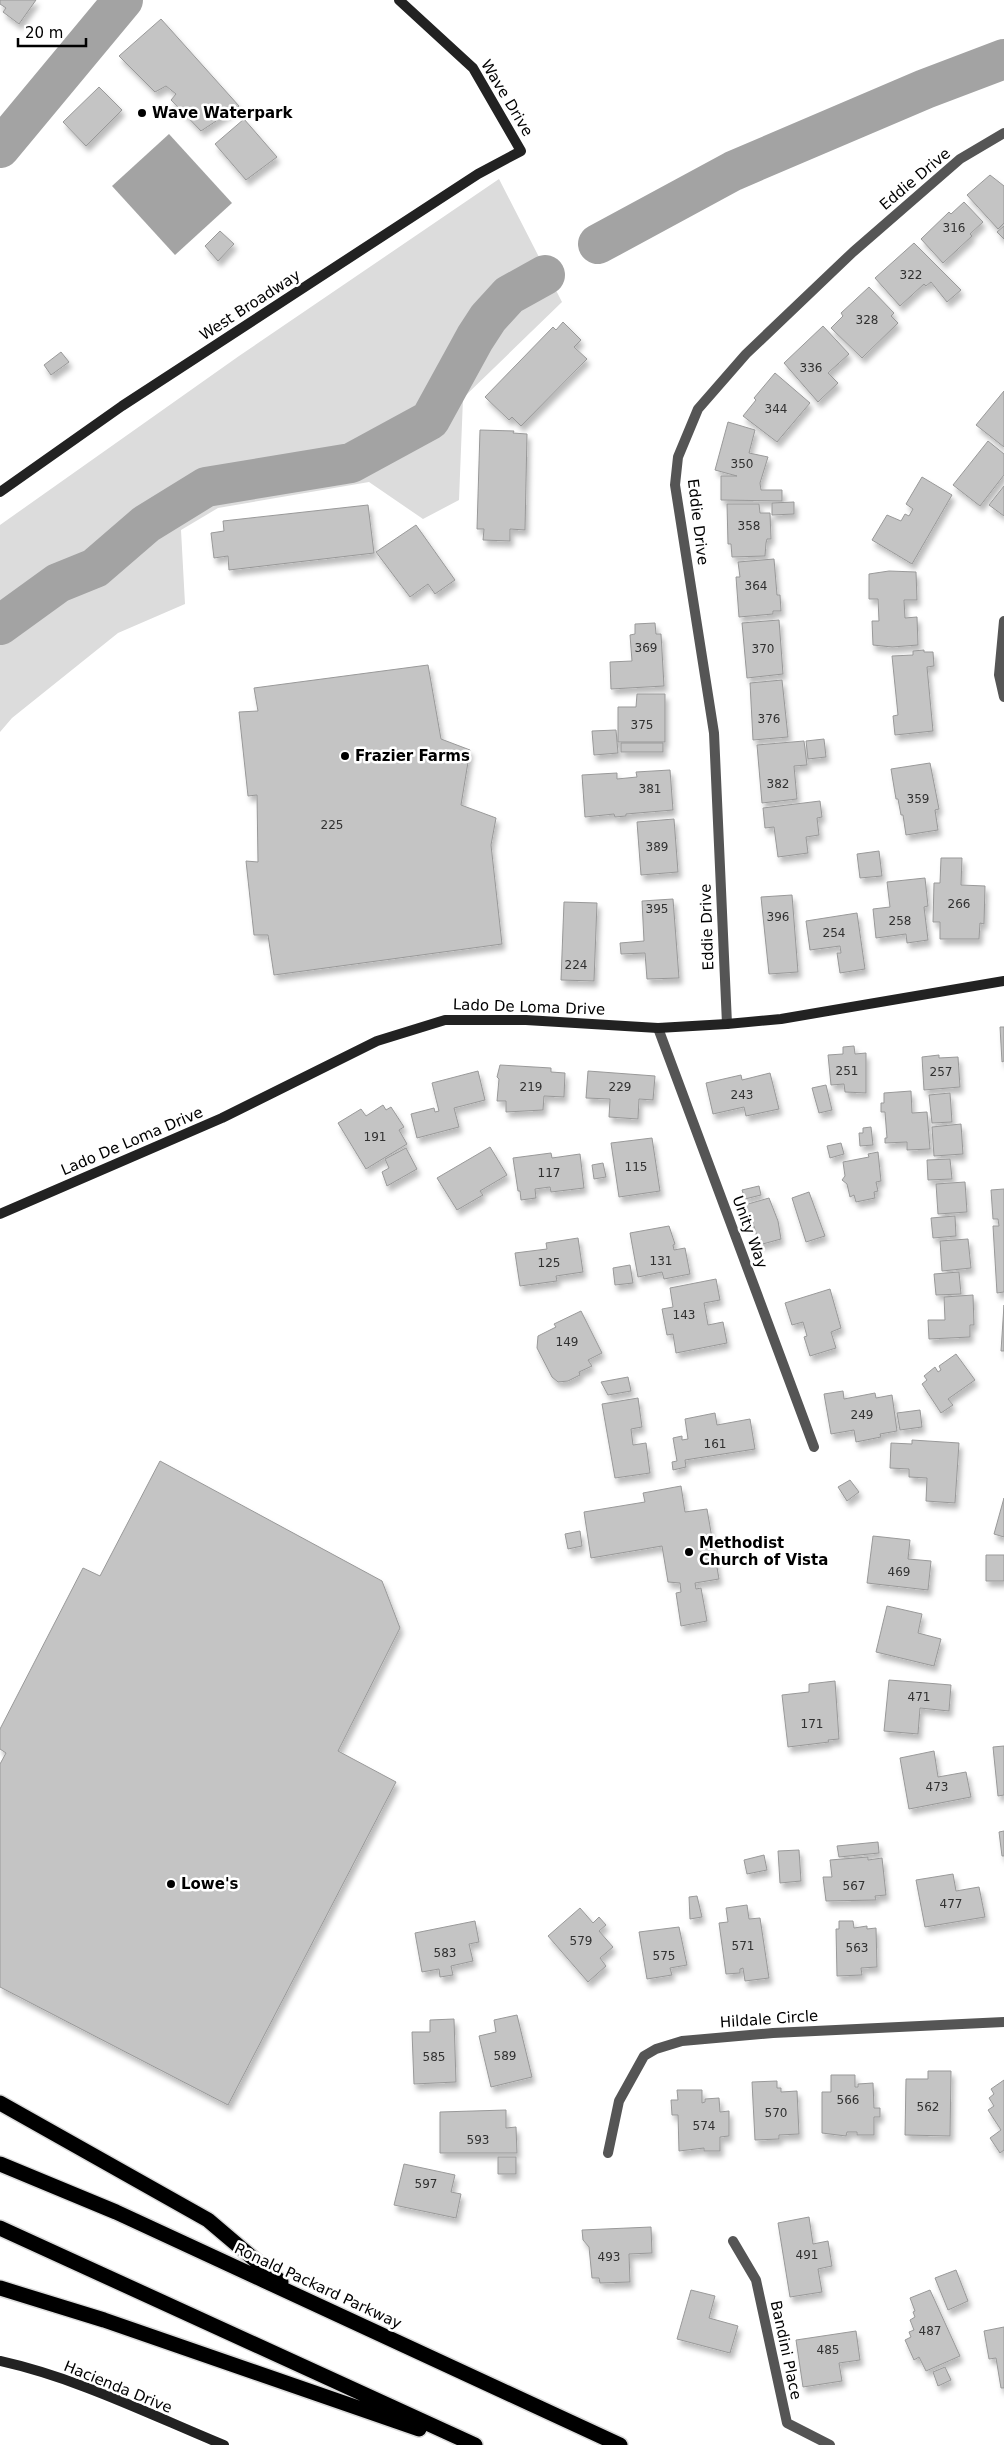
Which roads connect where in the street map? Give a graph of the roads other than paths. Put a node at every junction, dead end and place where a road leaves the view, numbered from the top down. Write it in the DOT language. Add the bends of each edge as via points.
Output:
graph roads {
  1 [pos="399,0"];
  2 [pos="1004,134"];
  3 [pos="521,151"];
  4 [pos="0,492"];
  5 [pos="1004,621"];
  6 [pos="1004,697"];
  7 [pos="1004,981"];
  8 [pos="726,1024"];
  9 [pos="658,1028"];
  10 [pos="0,1214"];
  11 [pos="814,1447"];
  12 [pos="1004,2022"];
  13 [pos="0,2103"];
  14 [pos="608,2153"];
  15 [pos="0,2164"];
  16 [pos="0,2228"];
  17 [pos="733,2241"];
  18 [pos="0,2288"];
  19 [pos="295,2294"];
  20 [pos="0,2361"];
  21 [pos="224,2445"];
  22 [pos="465,2445"];
  23 [pos="474,2445"];
  24 [pos="620,2445"];
  25 [pos="830,2445"];
  1 -- 3 [label="street, Wave Drive" via="473,68"];
  2 -- 8 [label="street, Eddie Drive" via="960,159 853,252 746,354 698,409 678,457 675,485 714,733"];
  3 -- 4 [label="street, West Broadway" via="478,174 122,406"];
  5 -- 6 [label="street" via="999,674"];
  7 -- 8 [label="street, Lado De Loma Drive" via="782,1019"];
  8 -- 9 [label="street, Lado De Loma Drive"];
  9 -- 10 [label="street, Lado De Loma Drive" via="526,1020 445,1020 377,1041 222,1118"];
  9 -- 11 [label="street, Unity Way"];
  12 -- 14 [label="street, Hildale Circle" via="773,2033 682,2041 656,2049 644,2056 619,2101"];
  13 -- 19 [label="highway" via="208,2220"];
  15 -- 19 [label="highway, Ronald Packard Parkway" via="116,2212"];
  16 -- 23 [label="highway"];
  17 -- 25 [label="street, Bandini Place" via="756,2280 787,2423"];
  18 -- 22 [label="highway" via="104,2320"];
  19 -- 24 [label="highway, Ronald Packard Parkway"];
  20 -- 21 [label="street, Hacienda Drive" via="88,2390"];
}
